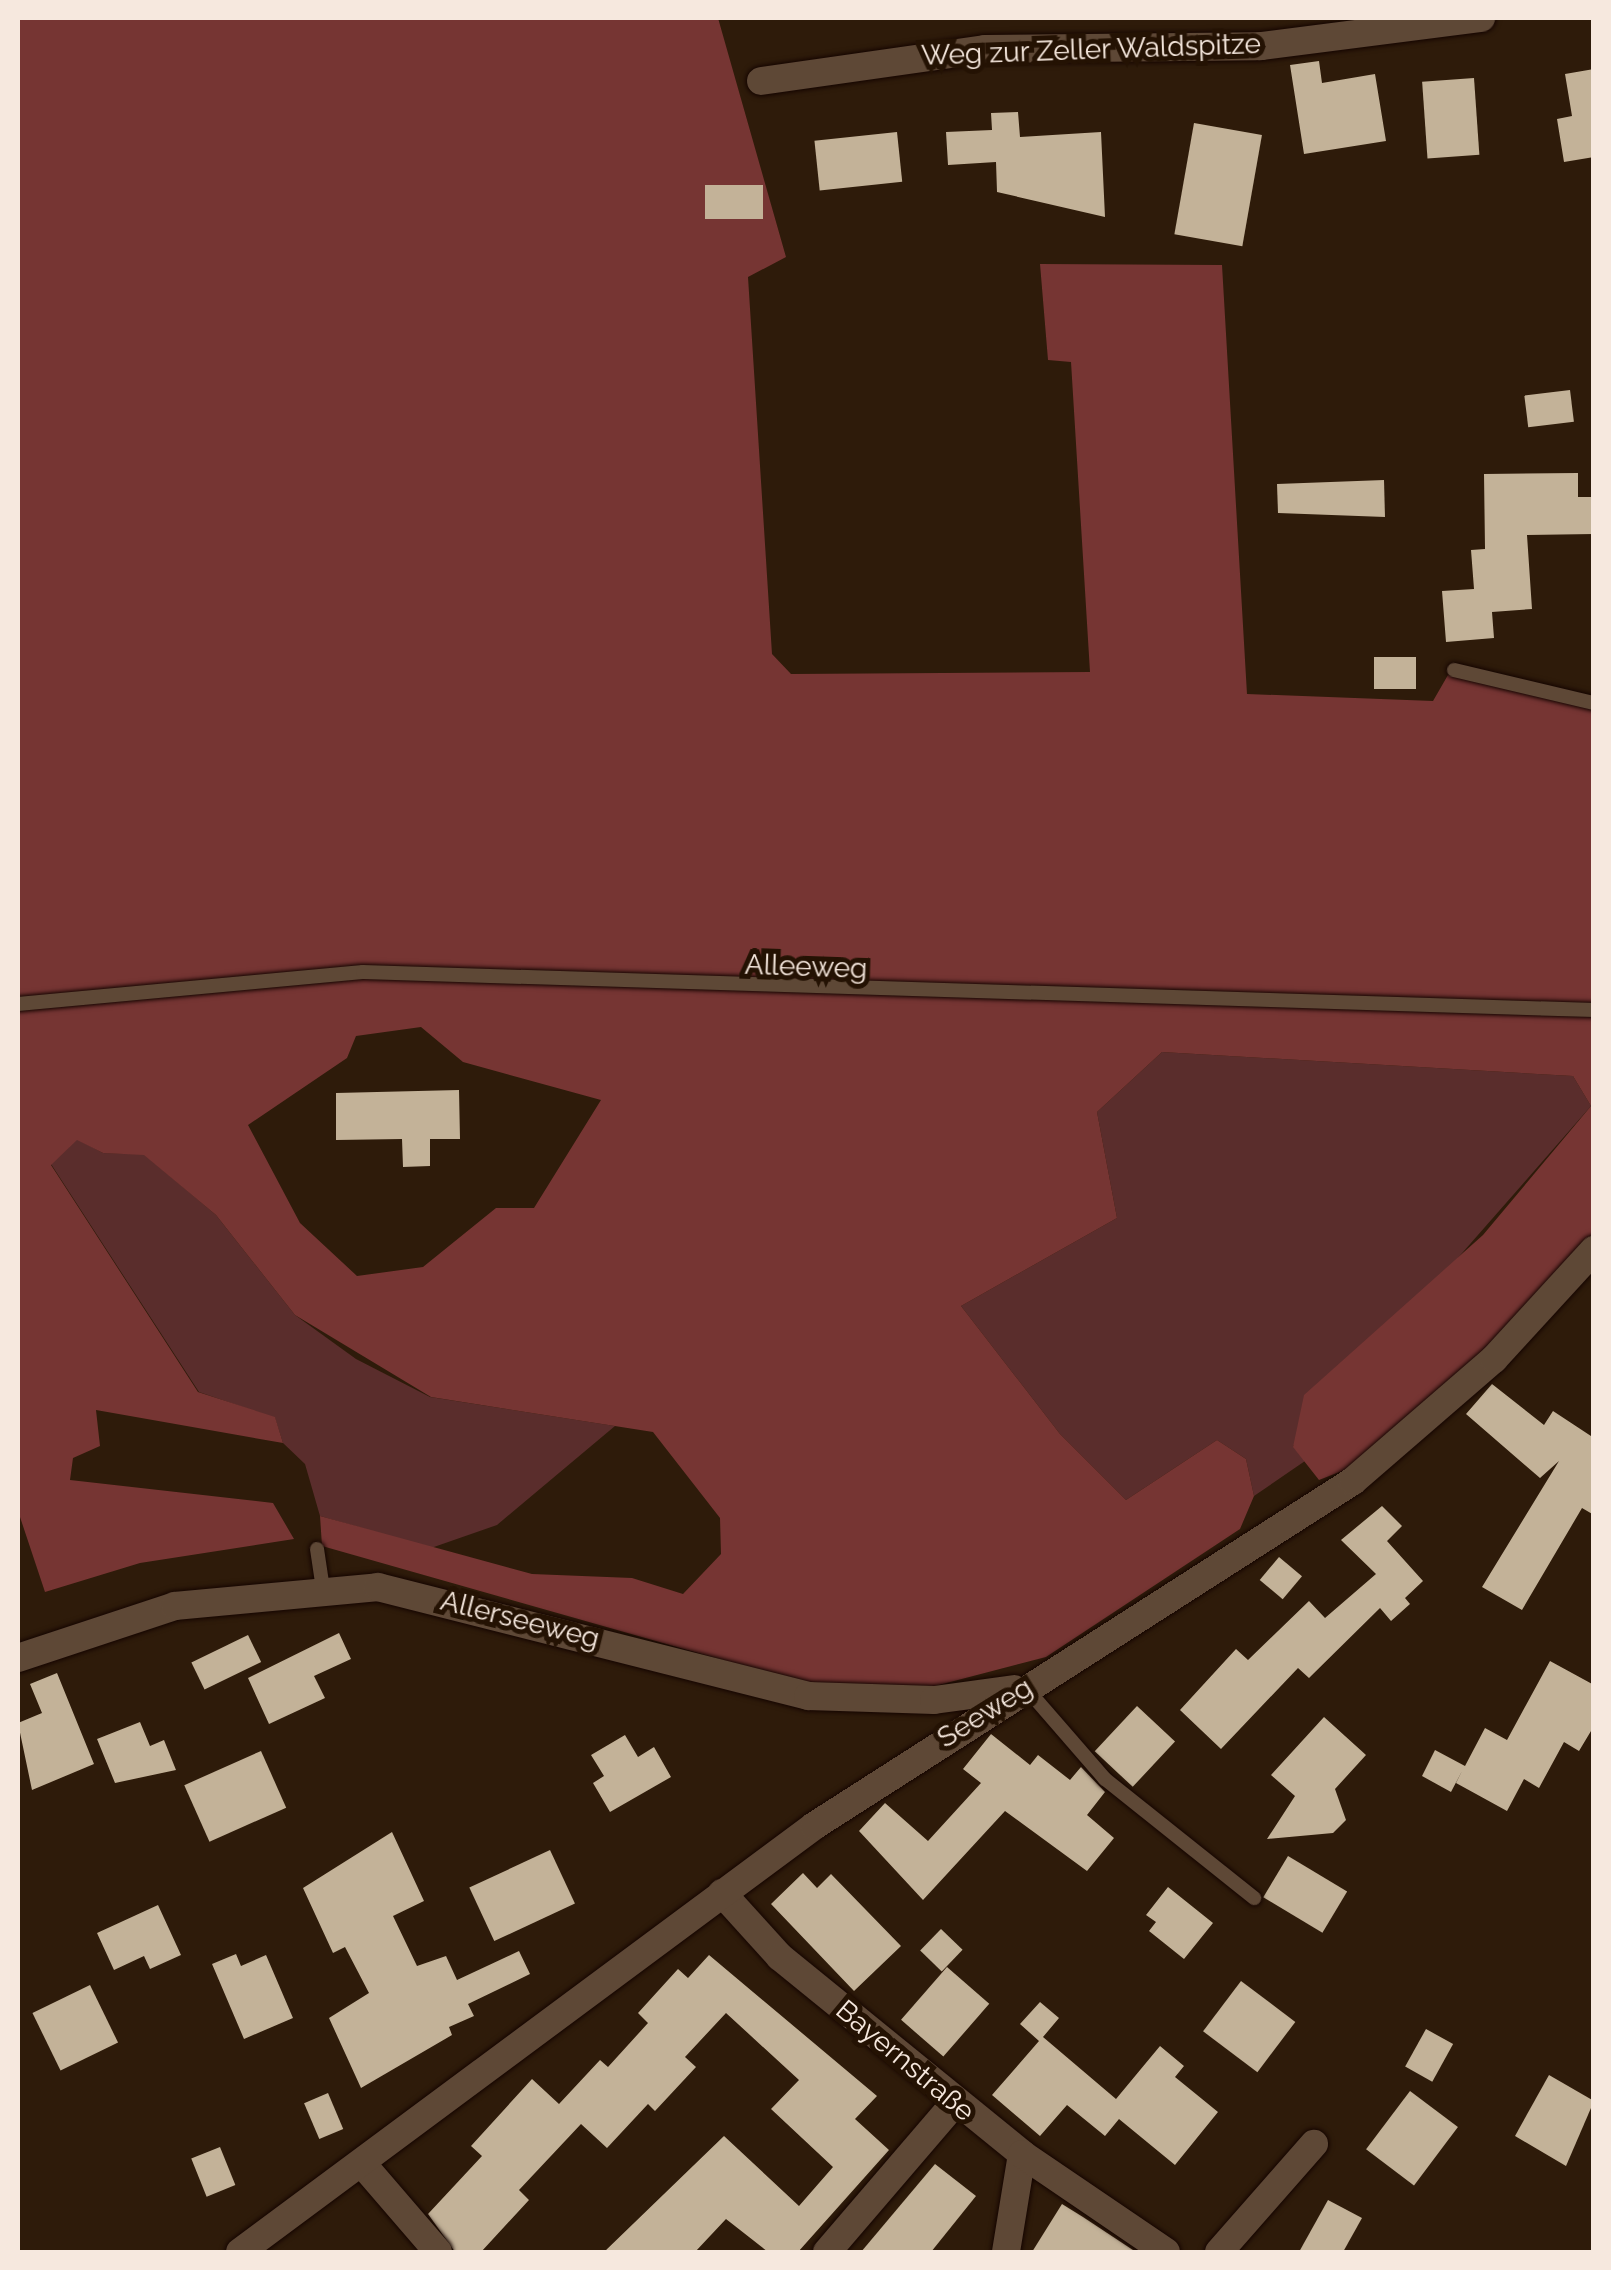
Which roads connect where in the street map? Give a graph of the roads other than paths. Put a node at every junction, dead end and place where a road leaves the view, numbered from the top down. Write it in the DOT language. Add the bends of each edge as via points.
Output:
graph roads {
  1 [pos="1481,18"];
  2 [pos="761,80"];
  3 [pos="1454,670"];
  4 [pos="1594,703"];
  5 [pos="18,1004"];
  6 [pos="1594,1010"];
  7 [pos="1594,1250"];
  8 [pos="317,1548"];
  9 [pos="323,1589"];
  10 [pos="18,1658"];
  11 [pos="1025,1688"];
  12 [pos="722,1894"];
  13 [pos="1254,1898"];
  14 [pos="954,2104"];
  15 [pos="1314,2144"];
  16 [pos="1022,2154"];
  17 [pos="364,2167"];
  18 [pos="240,2252"];
  19 [pos="438,2252"];
  20 [pos="827,2252"];
  21 [pos="1006,2252"];
  22 [pos="1166,2252"];
  23 [pos="1219,2252"];
  1 -- 2 [label="street, Weg zur Zeller Waldspitze" via="1260,46 985,49"];
  3 -- 4 [label="lane"];
  5 -- 6 [label="lane, Alleeweg" via="363,972"];
  7 -- 11 [label="street, Seeweg" via="1494,1359 1353,1481"];
  8 -- 9 [label="lane"];
  9 -- 10 [label="street, Allerseeweg" via="175,1606"];
  9 -- 11 [label="street, Allerseeweg" via="378,1587 496,1612 808,1696 934,1700"];
  11 -- 12 [label="street, Seeweg"];
  11 -- 13 [label="lane" via="1105,1779"];
  12 -- 14 [label="street, Bayernstraße" via="780,1957"];
  12 -- 17 [label="street, Seeweg"];
  14 -- 16 [label="street, Bayernstraße"];
  14 -- 20 [label="street"];
  15 -- 23 [label="street"];
  16 -- 21 [label="street"];
  16 -- 22 [label="street, Bayernstraße"];
  17 -- 18 [label="street, Seeweg"];
  17 -- 19 [label="street"];
}
